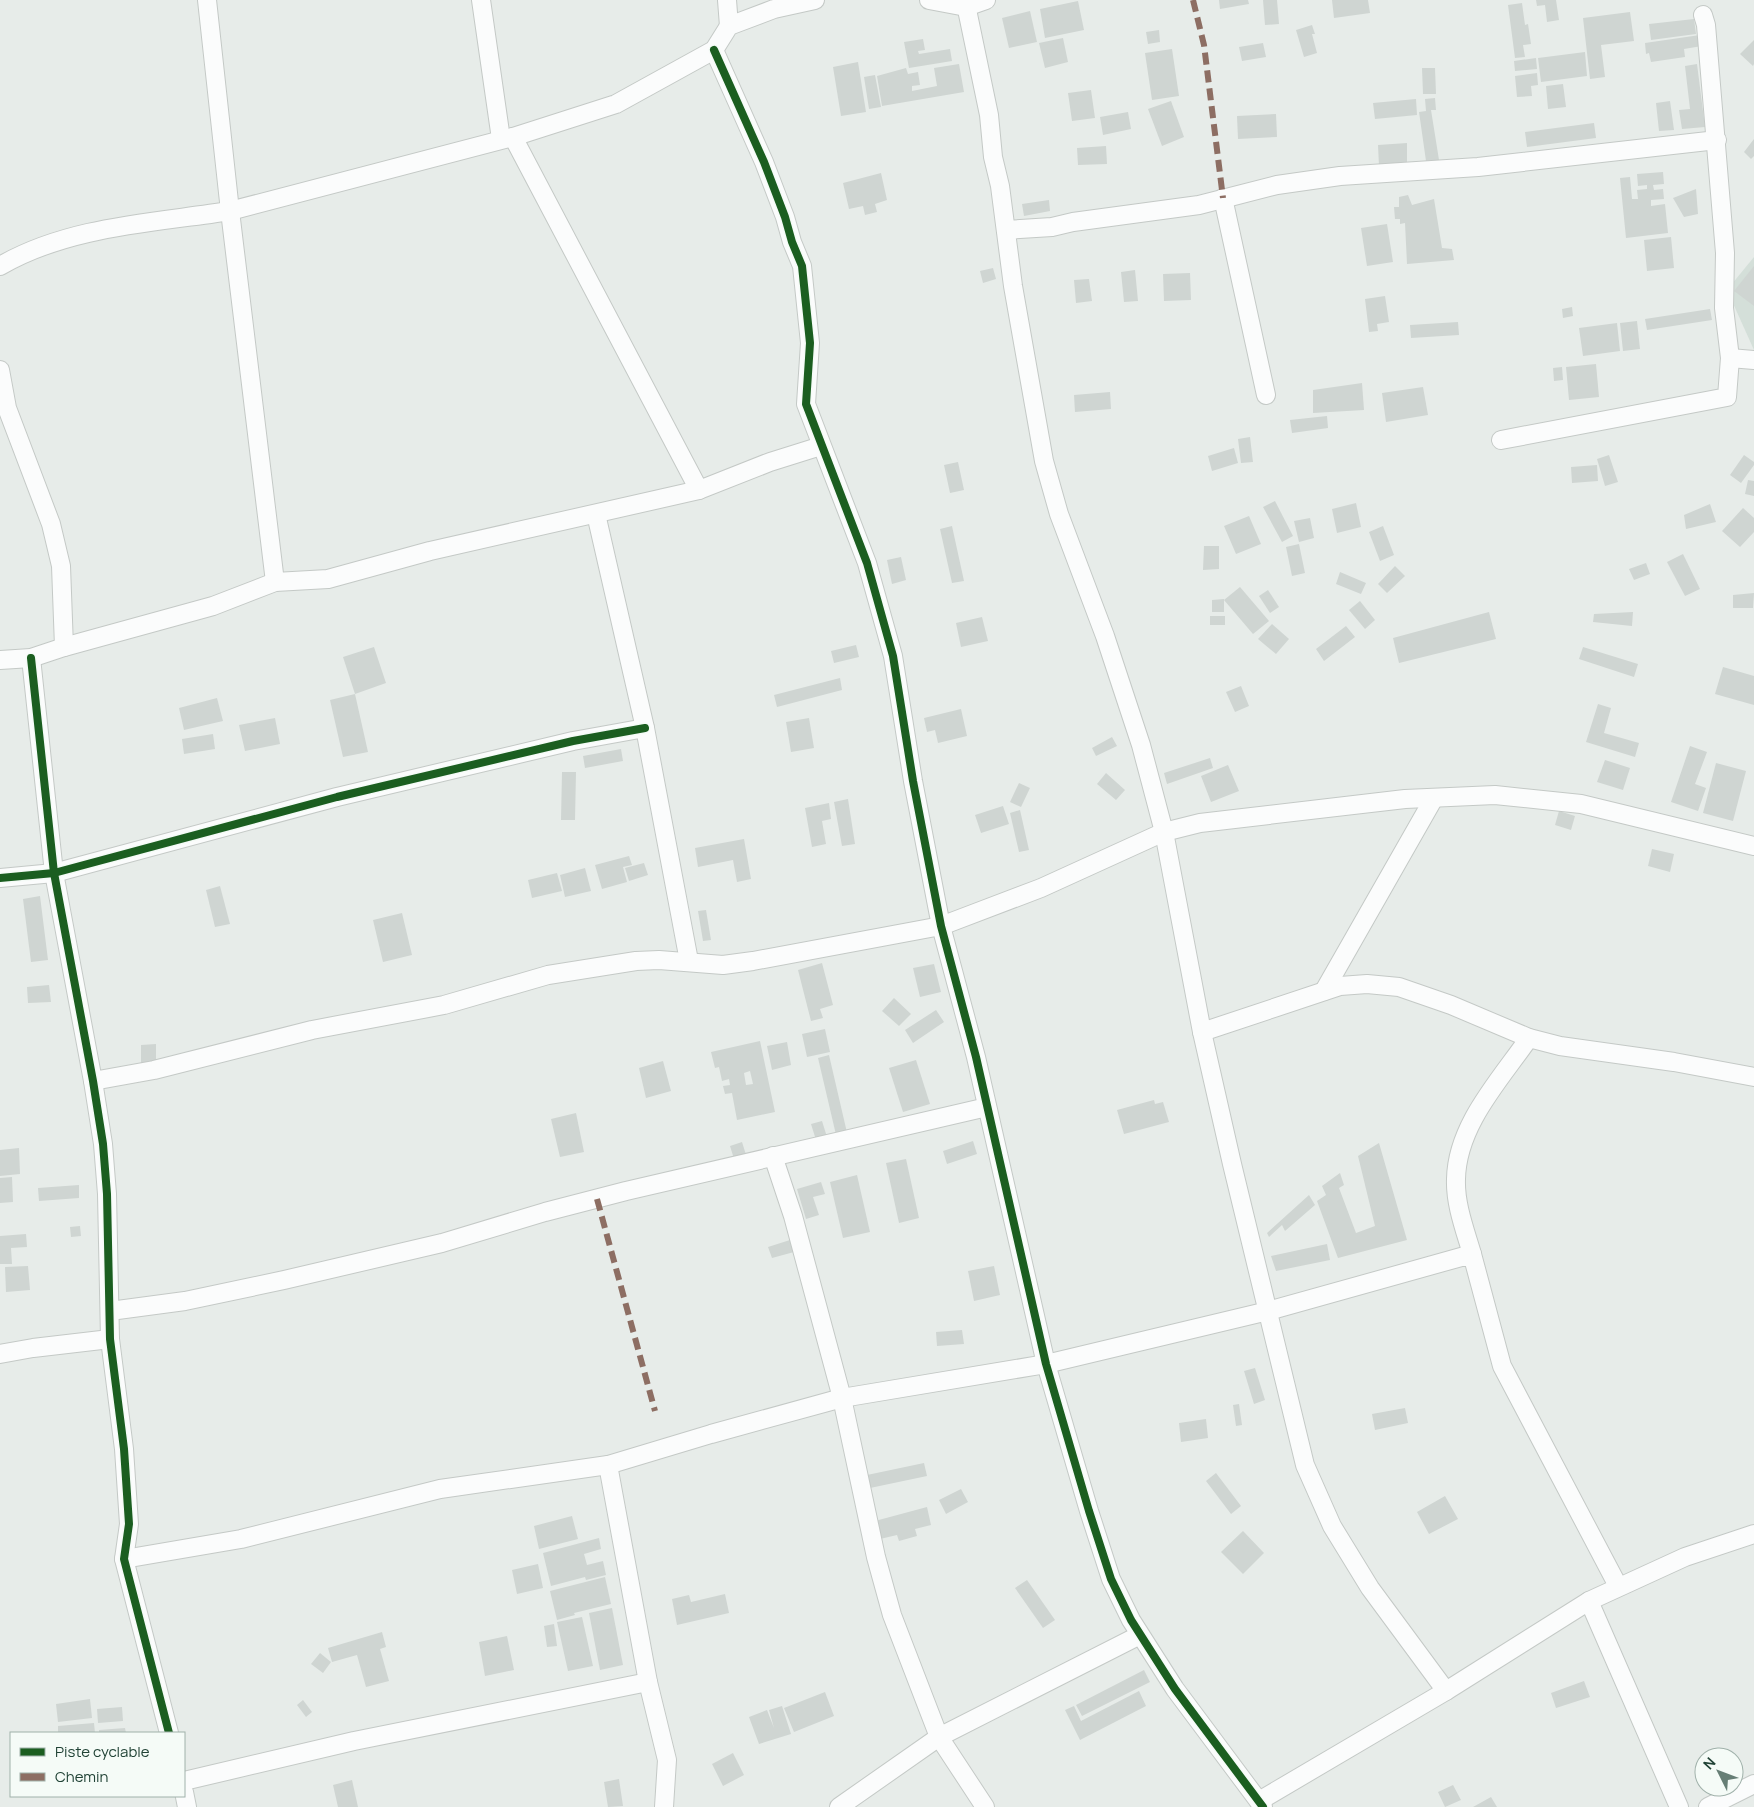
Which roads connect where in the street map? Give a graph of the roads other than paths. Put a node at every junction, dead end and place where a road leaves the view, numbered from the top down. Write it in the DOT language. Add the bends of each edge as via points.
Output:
graph roads {
  1 [pos="207,0"];
  2 [pos="481,0"];
  3 [pos="726,0"];
  4 [pos="815,0"];
  5 [pos="929,0"];
  6 [pos="986,0"];
  7 [pos="966,4"];
  8 [pos="1703,15"];
  9 [pos="729,26"];
  10 [pos="714,50"];
  11 [pos="507,138"];
  12 [pos="1717,140"];
  13 [pos="1223,198"];
  14 [pos="230,211"];
  15 [pos="1006,230"];
  16 [pos="0,266"];
  17 [pos="1730,358"];
  18 [pos="1754,360"];
  19 [pos="0,370"];
  20 [pos="1266,395"];
  21 [pos="3,408"];
  22 [pos="1501,440"];
  23 [pos="821,446"];
  24 [pos="699,490"];
  25 [pos="596,514"];
  26 [pos="275,582"];
  27 [pos="64,647"];
  28 [pos="31,658"];
  29 [pos="0,660"];
  30 [pos="645,728"];
  31 [pos="1434,798"];
  32 [pos="1164,832"];
  33 [pos="1754,846"];
  34 [pos="54,873"];
  35 [pos="0,878"];
  36 [pos="941,926"];
  37 [pos="689,961"];
  38 [pos="1324,991"];
  39 [pos="1202,1032"];
  40 [pos="1529,1038"];
  41 [pos="1754,1077"];
  42 [pos="93,1081"];
  43 [pos="987,1107"];
  44 [pos="773,1156"];
  45 [pos="1472,1254"];
  46 [pos="110,1311"];
  47 [pos="1268,1311"];
  48 [pos="110,1339"];
  49 [pos="0,1354"];
  50 [pos="1046,1364"];
  51 [pos="842,1398"];
  52 [pos="608,1465"];
  53 [pos="1754,1534"];
  54 [pos="124,1559"];
  55 [pos="1618,1586"];
  56 [pos="1588,1601"];
  57 [pos="1140,1635"];
  58 [pos="648,1682"];
  59 [pos="1446,1691"];
  60 [pos="169,1732"];
  61 [pos="939,1738"];
  62 [pos="185,1781"];
  63 [pos="1754,1784"];
  64 [pos="1261,1804"];
  65 [pos="664,1807"];
  66 [pos="839,1807"];
  67 [pos="985,1807"];
  68 [pos="1679,1807"];
  69 [pos="1708,1807"];
  1 -- 14 [label="street"];
  2 -- 11 [label="street"];
  3 -- 9 [label="street"];
  4 -- 9 [label="street" via="774,9"];
  5 -- 7 [label="street"];
  6 -- 7 [label="street"];
  7 -- 15 [label="street" via="989,115"];
  8 -- 12 [label="street"];
  9 -- 10 [label="street"];
  10 -- 11 [label="street" via="616,104"];
  10 -- 23 [label="street" via="764,162 802,266 810,343 806,404"];
  11 -- 14 [label="street"];
  11 -- 24 [label="street"];
  12 -- 13 [label="street" via="1478,167 1340,176 1277,185"];
  12 -- 17 [label="street" via="1725,253 1724,308"];
  13 -- 15 [label="street" via="1199,205"];
  13 -- 20 [label="street"];
  14 -- 16 [label="street" via="100,229 42,245"];
  14 -- 26 [label="street"];
  15 -- 32 [label="street" via="1044,461 1059,514 1141,745"];
  17 -- 18 [label="street"];
  17 -- 22 [label="street" via="1727,397"];
  19 -- 21 [label="street"];
  21 -- 27 [label="street" via="51,524 61,566"];
  23 -- 24 [label="street"];
  23 -- 36 [label="street" via="866,564 893,656"];
  24 -- 25 [label="street"];
  25 -- 26 [label="street" via="430,551 328,579"];
  25 -- 30 [label="street"];
  26 -- 27 [label="street" via="214,606"];
  27 -- 28 [label="street"];
  28 -- 29 [label="street"];
  28 -- 34 [label="street"];
  30 -- 34 [label="street" via="573,741 337,797"];
  30 -- 37 [label="street"];
  31 -- 32 [label="street" via="1200,823"];
  31 -- 33 [label="street" via="1495,795 1580,804"];
  31 -- 38 [label="street"];
  32 -- 36 [label="street" via="1041,888"];
  32 -- 39 [label="street"];
  34 -- 35 [label="street"];
  34 -- 42 [label="street"];
  36 -- 37 [label="street" via="752,961 723,965"];
  36 -- 43 [label="street"];
  37 -- 42 [label="street" via="636,961 548,975 444,1005 312,1030 154,1070"];
  38 -- 39 [label="street"];
  38 -- 40 [label="street" via="1368,984 1399,987"];
  39 -- 47 [label="street"];
  40 -- 41 [label="street" via="1560,1046"];
  40 -- 45 [label="street" via="1478,1110 1460,1148 1456,1180"];
  42 -- 46 [label="street" via="107,1194"];
  43 -- 44 [label="street"];
  43 -- 50 [label="street"];
  44 -- 46 [label="street" via="545,1212 442,1243 284,1280 185,1301"];
  44 -- 51 [label="street" via="795,1224"];
  45 -- 47 [label="street"];
  45 -- 55 [label="street" via="1502,1366"];
  46 -- 48 [label="street"];
  47 -- 50 [label="street"];
  47 -- 59 [label="street" via="1306,1465 1332,1526 1370,1588"];
  48 -- 49 [label="street"];
  48 -- 54 [label="street" via="126,1468 129,1524"];
  50 -- 51 [label="street"];
  50 -- 57 [label="street" via="1111,1579"];
  51 -- 52 [label="street"];
  51 -- 61 [label="street" via="892,1615"];
  52 -- 54 [label="street" via="440,1489 241,1539"];
  52 -- 58 [label="street"];
  53 -- 55 [label="street" via="1685,1557"];
  54 -- 60 [label="street"];
  55 -- 56 [label="street"];
  56 -- 59 [label="street"];
  56 -- 68 [label="street"];
  57 -- 61 [label="street"];
  57 -- 64 [label="street" via="1175,1689"];
  58 -- 62 [label="street" via="354,1741"];
  58 -- 65 [label="street" via="667,1760"];
  59 -- 64 [label="street"];
  61 -- 66 [label="street"];
  61 -- 67 [label="street"];
  63 -- 69 [label="street"];
}
